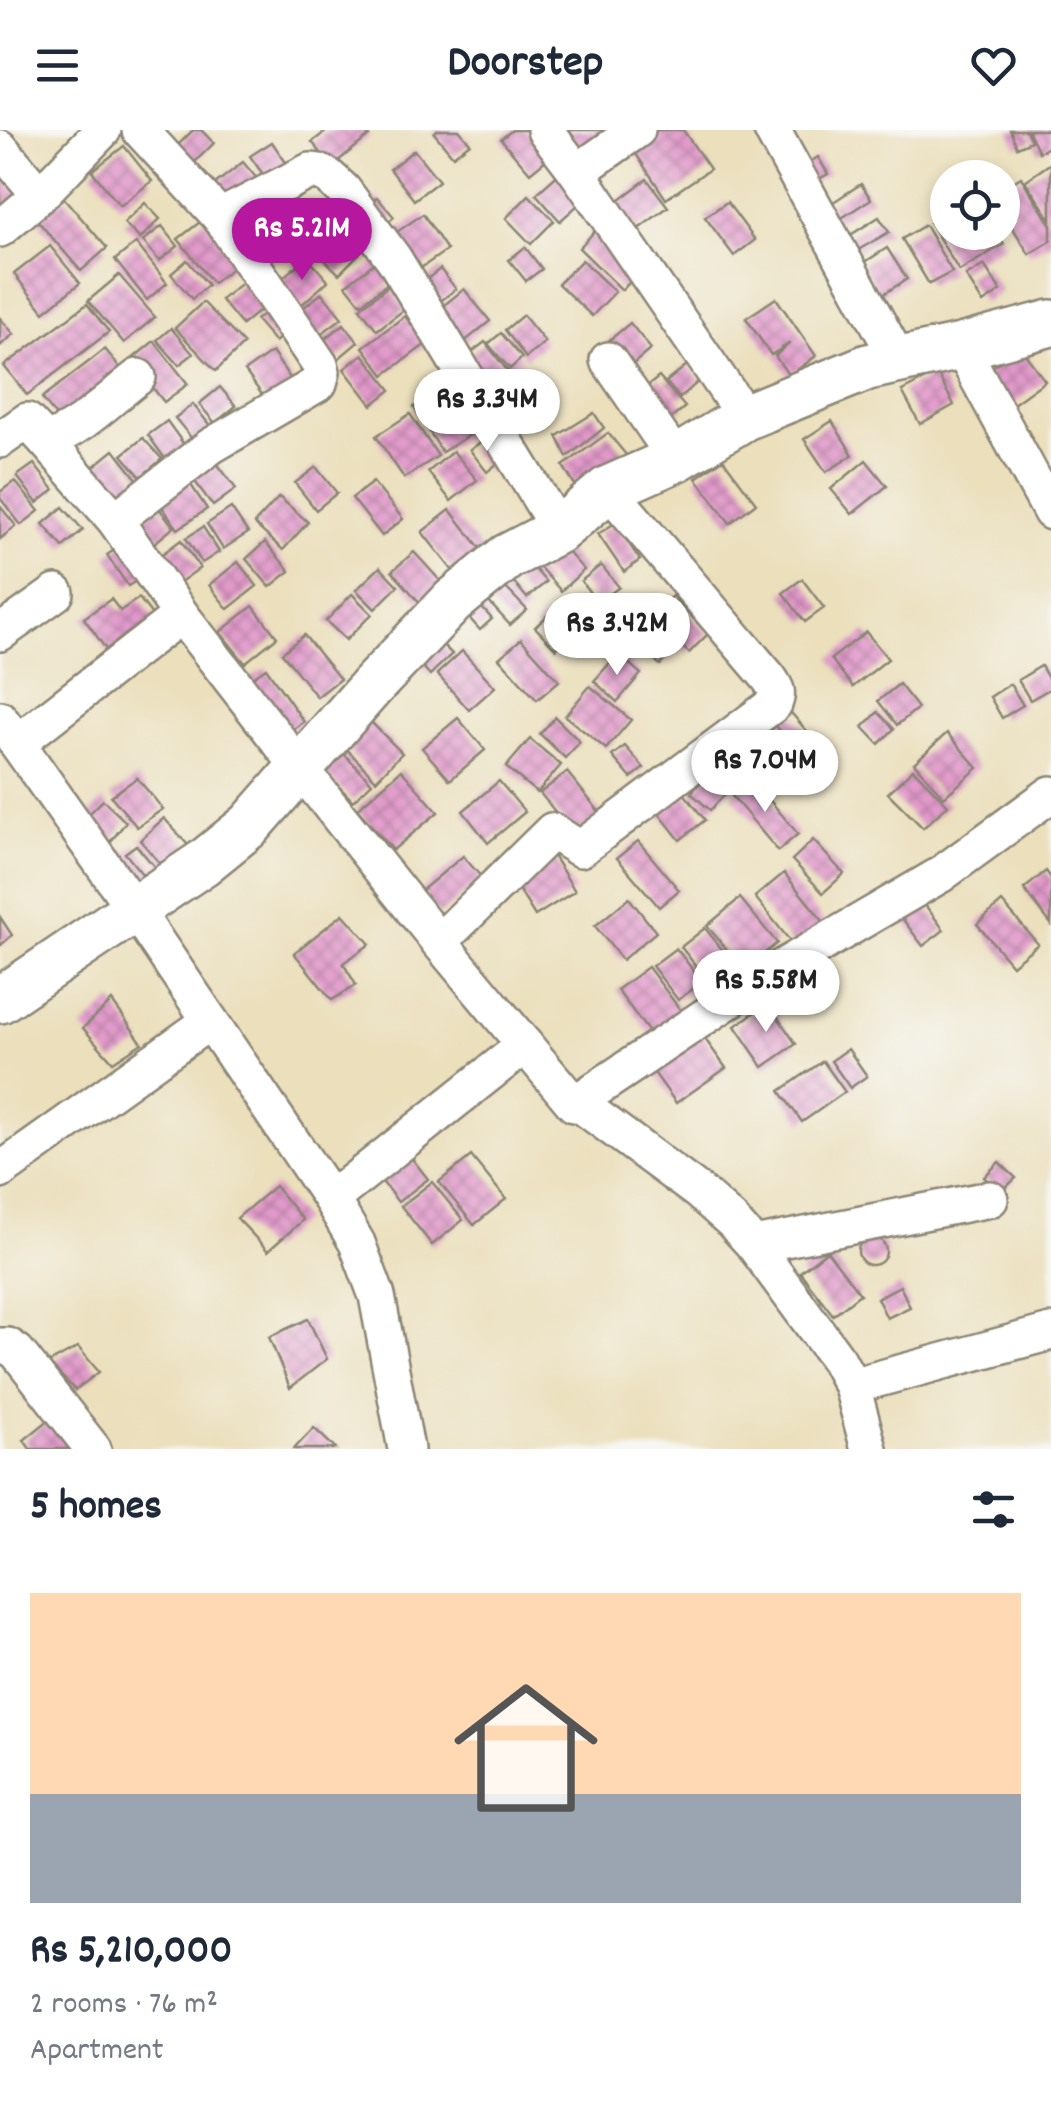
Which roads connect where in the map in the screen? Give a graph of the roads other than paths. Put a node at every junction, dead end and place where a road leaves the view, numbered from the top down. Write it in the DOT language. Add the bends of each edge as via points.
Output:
graph roads {
  1 [pos="103,130"];
  2 [pos="140,130"];
  3 [pos="545,130"];
  4 [pos="638,130"];
  5 [pos="772,130"];
  6 [pos="0,148"];
  7 [pos="577,172"];
  8 [pos="40,195"];
  9 [pos="220,217"];
  10 [pos="0,229"];
  11 [pos="1051,323"];
  12 [pos="962,347"];
  13 [pos="608,360"];
  14 [pos="898,361"];
  15 [pos="138,377"];
  16 [pos="744,417"];
  17 [pos="0,440"];
  18 [pos="46,441"];
  19 [pos="676,458"];
  20 [pos="608,489"];
  21 [pos="1051,512"];
  22 [pos="115,520"];
  23 [pos="559,530"];
  24 [pos="56,593"];
  25 [pos="181,614"];
  26 [pos="0,633"];
  27 [pos="8,731"];
  28 [pos="300,768"];
  29 [pos="1051,794"];
  30 [pos="135,910"];
  31 [pos="440,942"];
  32 [pos="0,1000"];
  33 [pos="210,1021"];
  34 [pos="525,1045"];
  35 [pos="577,1102"];
  36 [pos="0,1171"];
  37 [pos="331,1199"];
  38 [pos="990,1199"];
  39 [pos="754,1245"];
  40 [pos="1051,1332"];
  41 [pos="0,1346"];
  42 [pos="852,1386"];
  43 [pos="93,1449"];
  44 [pos="406,1449"];
  45 [pos="869,1449"];
  1 -- 8 [label="street"];
  2 -- 9 [label="street"];
  3 -- 7 [label="street"];
  4 -- 7 [label="street"];
  5 -- 14 [label="street"];
  6 -- 8 [label="street"];
  7 -- 16 [label="street"];
  8 -- 10 [label="street"];
  9 -- 22 [label="street" via="322,377 211,446"];
  9 -- 23 [label="street" via="310,171 329,177 394,259"];
  11 -- 12 [label="main road"];
  12 -- 14 [label="main road"];
  12 -- 21 [label="street"];
  13 -- 19 [label="street"];
  14 -- 16 [label="main road"];
  15 -- 18 [label="street"];
  16 -- 19 [label="main road"];
  17 -- 18 [label="street" via="27,421"];
  18 -- 22 [label="street"];
  19 -- 20 [label="main road"];
  20 -- 23 [label="main road"];
  20 -- 31 [label="street" via="769,678 774,704 580,848 552,832"];
  22 -- 25 [label="street"];
  23 -- 28 [label="main road" via="507,557 453,601"];
  24 -- 26 [label="street"];
  25 -- 27 [label="street"];
  25 -- 28 [label="street"];
  27 -- 30 [label="street"];
  28 -- 30 [label="main road" via="250,825"];
  28 -- 31 [label="street"];
  29 -- 35 [label="street" via="940,876 755,983"];
  30 -- 32 [label="main road"];
  30 -- 33 [label="street"];
  31 -- 34 [label="street"];
  33 -- 36 [label="street"];
  33 -- 37 [label="street"];
  34 -- 35 [label="street"];
  34 -- 37 [label="street"];
  35 -- 39 [label="street" via="699,1192"];
  37 -- 44 [label="street" via="377,1296"];
  38 -- 39 [label="street"];
  39 -- 42 [label="street"];
  40 -- 42 [label="street"];
  41 -- 43 [label="street" via="17,1352"];
  42 -- 45 [label="street"];
}
